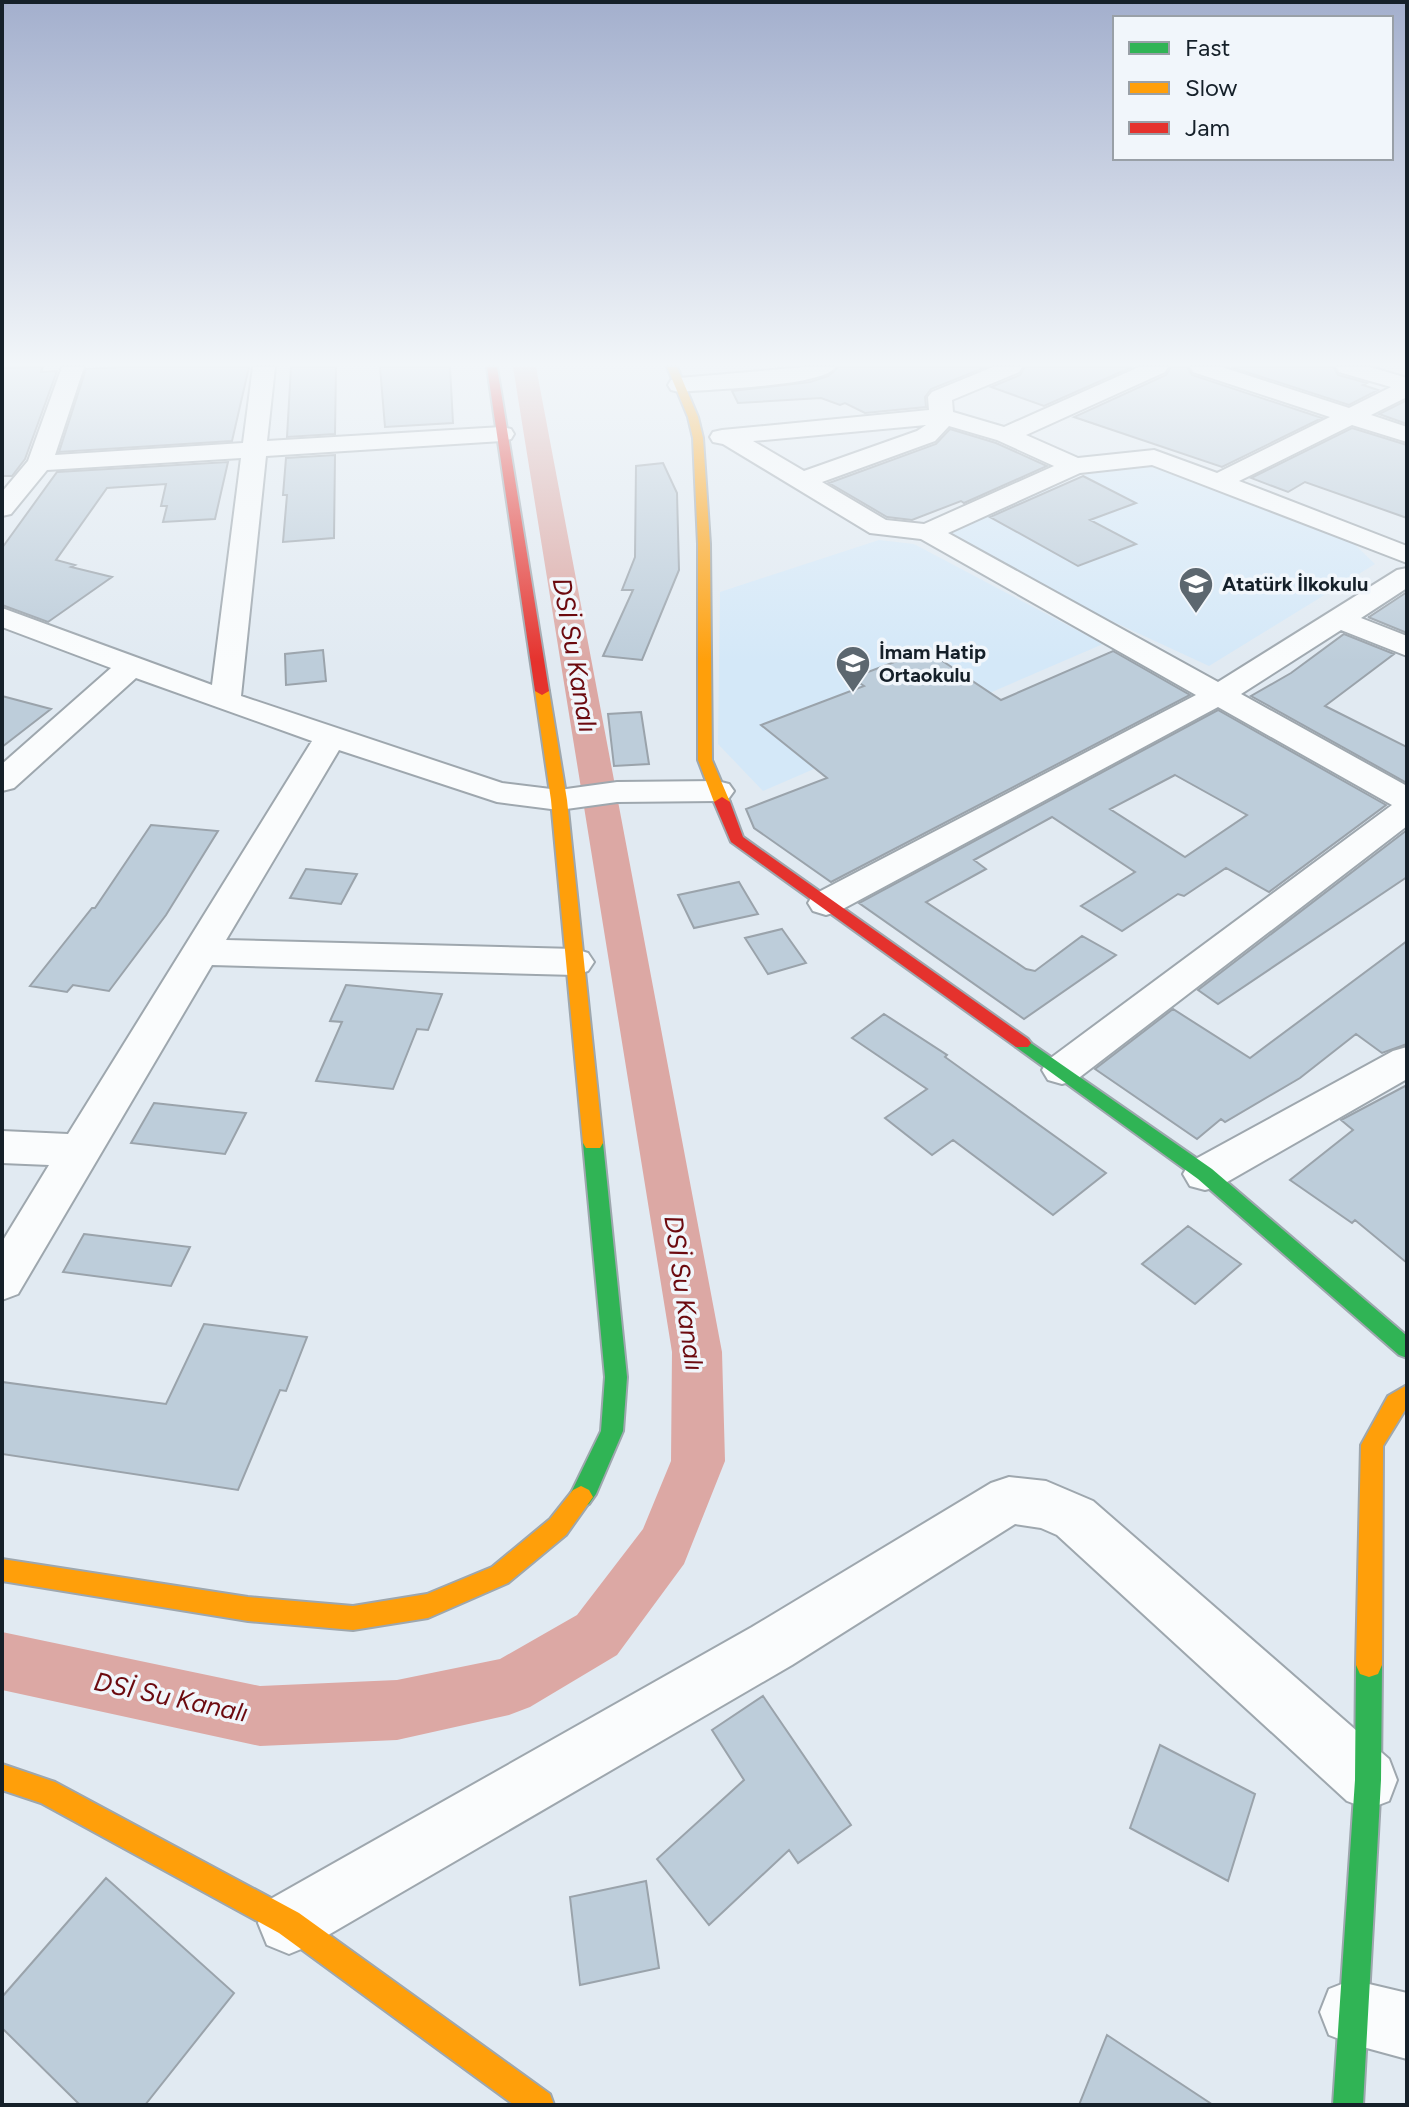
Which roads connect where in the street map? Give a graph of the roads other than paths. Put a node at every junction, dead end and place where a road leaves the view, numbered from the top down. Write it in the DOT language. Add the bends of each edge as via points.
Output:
graph roads {
  1 [pos="38,465"];
  2 [pos="253,465"];
  3 [pos="507,465"];
  4 [pos="700,465"];
  5 [pos="775,465"];
  6 [pos="845,465"];
  7 [pos="1081,465"];
  8 [pos="1175,465"];
  9 [pos="1251,465"];
  10 [pos="1075,466"];
  11 [pos="801,481"];
  12 [pos="1218,482"];
  13 [pos="2,508"];
  14 [pos="927,532"];
  15 [pos="1407,555"];
  16 [pos="1407,576"];
  17 [pos="2,617"];
  18 [pos="1339,619"];
  19 [pos="1407,647"];
  20 [pos="132,666"];
  21 [pos="1220,694"];
  22 [pos="225,701"];
  23 [pos="330,737"];
  24 [pos="2,781"];
  25 [pos="717,791"];
  26 [pos="559,800"];
  27 [pos="1407,800"];
  28 [pos="1407,810"];
  29 [pos="826,903"];
  30 [pos="201,952"];
  31 [pos="575,962"];
  32 [pos="1407,1061"];
  33 [pos="1062,1070"];
  34 [pos="2,1147"];
  35 [pos="81,1151"];
  36 [pos="1205,1174"];
  37 [pos="2,1281"];
  38 [pos="1407,1349"];
  39 [pos="1407,1394"];
  40 [pos="2,1570"];
  41 [pos="1368,1780"];
  42 [pos="17,1792"];
  43 [pos="289,1923"];
  44 [pos="1380,2019"];
  45 [pos="539,2105"];
  46 [pos="1348,2105"];
  1 -- 13 [label="street"];
  2 -- 22 [label="street"];
  3 -- 26 [label="street"];
  4 -- 25 [label="street" via="705,760"];
  5 -- 11 [label="street"];
  6 -- 11 [label="street"];
  7 -- 10 [label="street"];
  8 -- 12 [label="street"];
  9 -- 12 [label="street"];
  10 -- 14 [label="street"];
  11 -- 14 [label="street" via="879,527"];
  12 -- 15 [label="street"];
  14 -- 21 [label="street"];
  16 -- 18 [label="street"];
  17 -- 20 [label="street"];
  18 -- 19 [label="street"];
  18 -- 21 [label="street"];
  20 -- 22 [label="street"];
  20 -- 24 [label="street"];
  21 -- 27 [label="street"];
  21 -- 29 [label="street"];
  22 -- 23 [label="street"];
  23 -- 26 [label="street" via="497,792"];
  23 -- 30 [label="street"];
  25 -- 26 [label="street" via="617,792"];
  25 -- 29 [label="street" via="736,839"];
  26 -- 31 [label="street"];
  28 -- 33 [label="street"];
  29 -- 33 [label="street"];
  30 -- 31 [label="street"];
  30 -- 35 [label="street"];
  31 -- 40 [label="street" via="616,1377 612,1431 588,1487 558,1527 500,1575 428,1606 353,1618 248,1609"];
  32 -- 36 [label="street"];
  33 -- 36 [label="street"];
  34 -- 35 [label="street"];
  35 -- 37 [label="street"];
  36 -- 38 [label="street"];
  39 -- 41 [label="street" via="1372,1445"];
  41 -- 43 [label="street" via="1075,1518 1046,1505 1009,1500 772,1646"];
  41 -- 44 [label="street"];
  42 -- 43 [label="street"];
  43 -- 45 [label="street"];
  44 -- 46 [label="street"];
}
